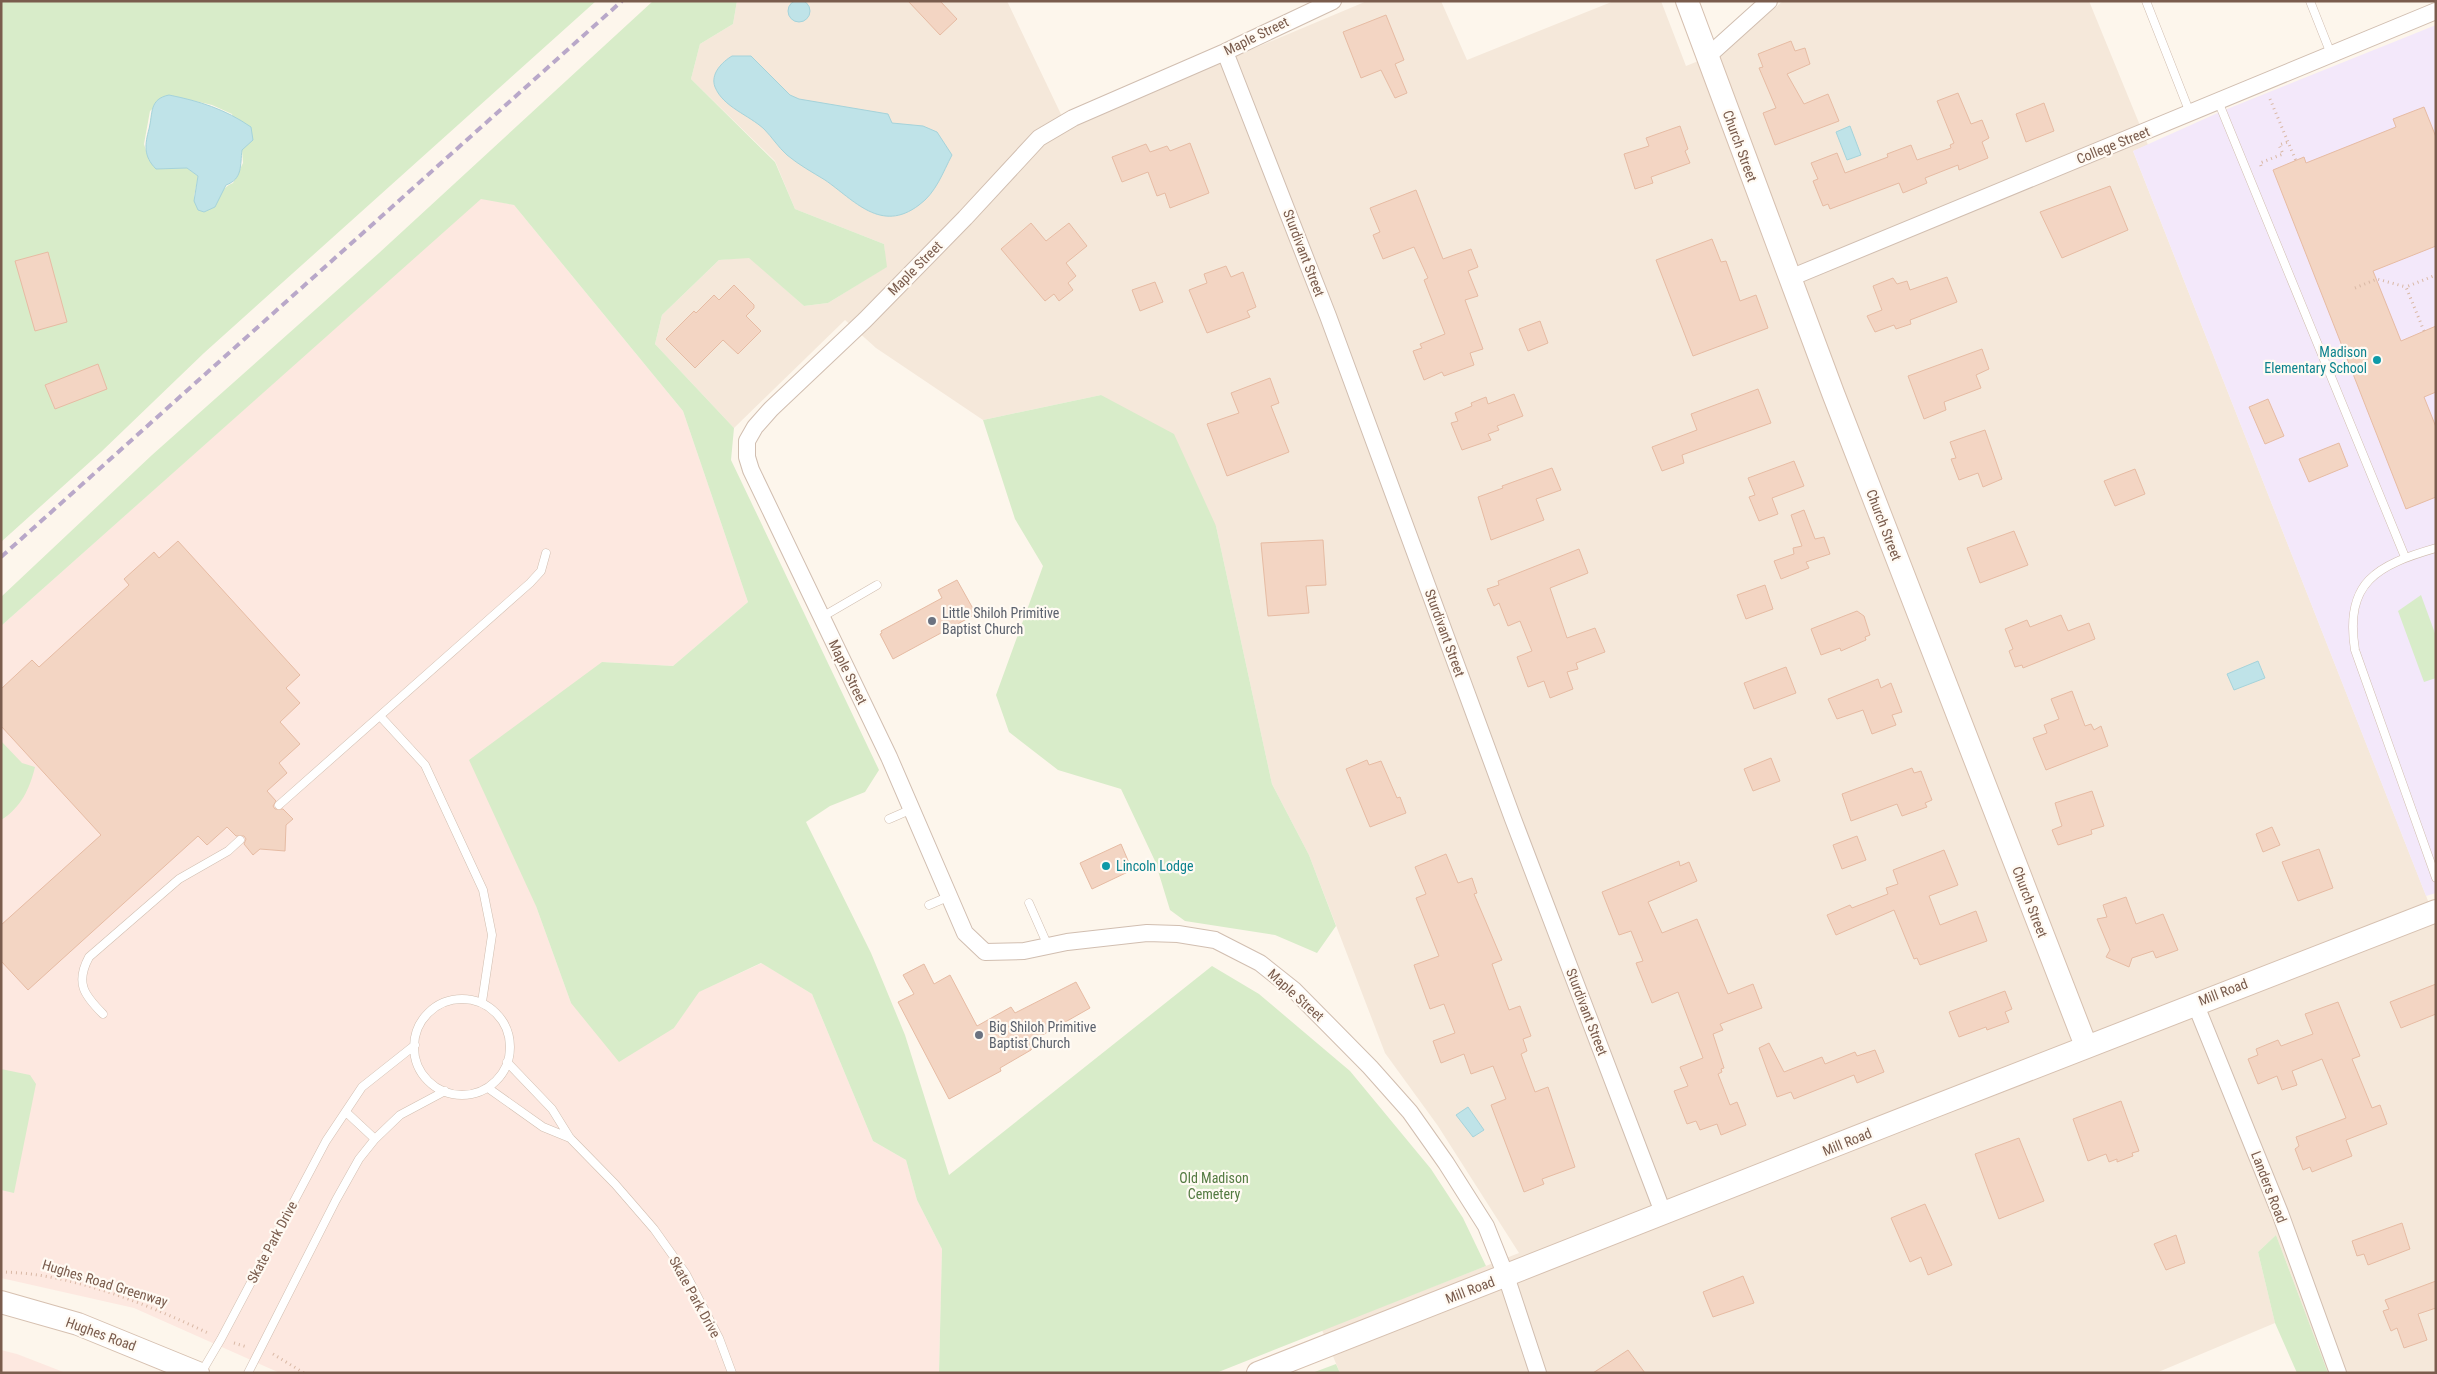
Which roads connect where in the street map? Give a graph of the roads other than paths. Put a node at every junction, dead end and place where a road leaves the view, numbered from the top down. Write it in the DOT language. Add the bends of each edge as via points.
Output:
graph roads {
  1 [pos="1333,1"];
  2 [pos="1687,1"];
  3 [pos="1769,1"];
  4 [pos="2146,1"];
  5 [pos="2310,1"];
  6 [pos="2436,11"];
  7 [pos="1225,52"];
  8 [pos="2331,54"];
  9 [pos="1708,56"];
  10 [pos="2218,101"];
  11 [pos="2190,113"];
  12 [pos="1790,278"];
  13 [pos="2436,548"];
  14 [pos="546,554"];
  15 [pos="2405,557"];
  16 [pos="876,585"];
  17 [pos="822,617"];
  18 [pos="380,716"];
  19 [pos="279,805"];
  20 [pos="912,809"];
  21 [pos="888,819"];
  22 [pos="240,840"];
  23 [pos="2436,878"];
  24 [pos="950,896"];
  25 [pos="1029,903"];
  26 [pos="929,906"];
  27 [pos="2436,911"];
  28 [pos="1048,946"];
  29 [pos="482,1002"];
  30 [pos="2196,1003"];
  31 [pos="103,1014"];
  32 [pos="415,1045"];
  33 [pos="2086,1046"];
  34 [pos="507,1062"];
  35 [pos="488,1088"];
  36 [pos="445,1091"];
  37 [pos="346,1112"];
  38 [pos="570,1138"];
  39 [pos="375,1139"];
  40 [pos="1664,1215"];
  41 [pos="1506,1276"];
  42 [pos="1,1302"];
  43 [pos="199,1373"];
  44 [pos="248,1373"];
  45 [pos="732,1373"];
  46 [pos="1258,1373"];
  47 [pos="1538,1373"];
  48 [pos="2338,1373"];
  1 -- 7 [label="street, Maple Street"];
  2 -- 9 [label="street, Church Street"];
  3 -- 9 [label="street"];
  4 -- 11 [label="lane"];
  5 -- 8 [label="lane"];
  6 -- 8 [label="street, College Street"];
  7 -- 17 [label="street, Maple Street" via="1073,118 1039,138 938,245 755,427 747,441 751,470"];
  7 -- 40 [label="street, Sturdivant Street" via="1328,316 1513,819"];
  8 -- 10 [label="street, College Street"];
  9 -- 12 [label="street, Church Street"];
  10 -- 11 [label="street, College Street"];
  10 -- 15 [label="lane"];
  11 -- 12 [label="street, College Street"];
  12 -- 33 [label="street, Church Street"];
  13 -- 15 [label="lane"];
  14 -- 18 [label="lane" via="541,572 530,583"];
  15 -- 23 [label="lane" via="2378,570 2361,589 2352,631 2361,668"];
  16 -- 17 [label="lane"];
  17 -- 20 [label="street, Maple Street"];
  18 -- 19 [label="lane"];
  18 -- 29 [label="lane" via="425,765 483,890 492,935"];
  20 -- 21 [label="lane"];
  20 -- 24 [label="street, Maple Street"];
  22 -- 31 [label="lane" via="228,851 179,878 89,957 83,968 82,983 88,999"];
  24 -- 26 [label="lane"];
  24 -- 28 [label="street, Maple Street" via="965,933 986,952 1024,951"];
  25 -- 28 [label="lane"];
  27 -- 30 [label="street, Mill Road"];
  28 -- 41 [label="street, Maple Street" via="1147,933 1178,934 1215,940 1260,963 1294,990 1410,1112 1486,1226"];
  29 -- 32 [label="lane" via="454,999 436,1006 423,1019 415,1036"];
  29 -- 34 [label="lane" via="503,1021 510,1038"];
  30 -- 33 [label="street, Mill Road"];
  30 -- 48 [label="street, Landers Road" via="2280,1214"];
  32 -- 36 [label="lane" via="414,1055 421,1073 434,1086"];
  32 -- 37 [label="lane, Skate Park Drive" via="362,1087"];
  33 -- 40 [label="street, Mill Road"];
  34 -- 35 [label="lane" via="502,1074"];
  34 -- 38 [label="lane, Skate Park Drive" via="552,1109"];
  35 -- 36 [label="lane" via="470,1094"];
  35 -- 38 [label="lane, Skate Park Drive" via="543,1127"];
  36 -- 39 [label="lane" via="400,1116"];
  37 -- 39 [label="lane"];
  37 -- 43 [label="lane, Skate Park Drive" via="326,1141 221,1339"];
  38 -- 45 [label="lane, Skate Park Drive" via="622,1191 686,1274 719,1338"];
  39 -- 44 [label="lane" via="359,1159 336,1200"];
  40 -- 41 [label="street, Mill Road"];
  41 -- 46 [label="street, Mill Road"];
  41 -- 47 [label="street, Maple Street"];
  42 -- 43 [label="street, Hughes Road" via="78,1324"];
}
